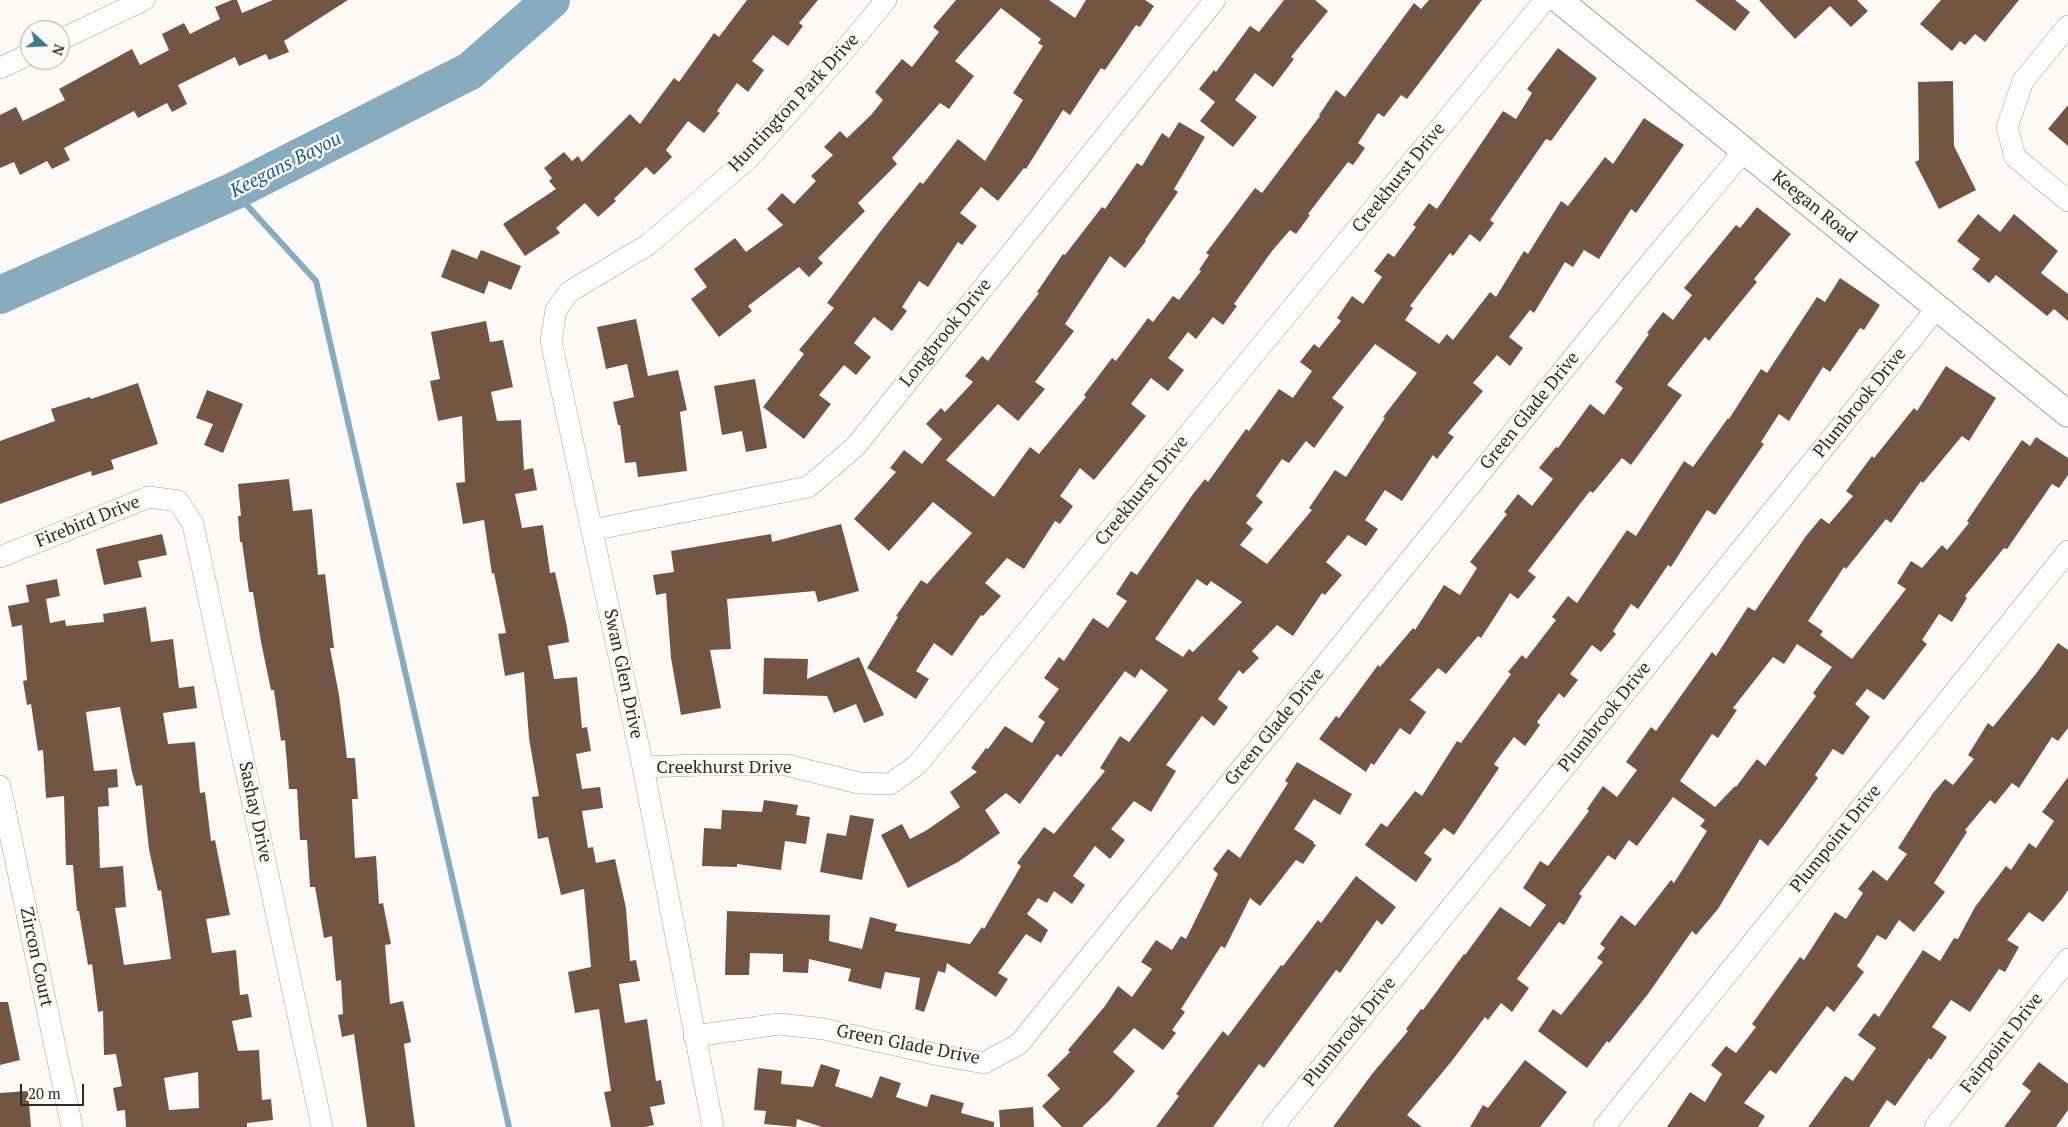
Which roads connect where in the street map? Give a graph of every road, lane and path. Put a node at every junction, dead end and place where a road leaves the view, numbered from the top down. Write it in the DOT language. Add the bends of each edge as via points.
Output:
graph roads {
  1 [pos="144,0"];
  2 [pos="886,0"];
  3 [pos="1215,0"];
  4 [pos="1545,0"];
  5 [pos="1559,0"];
  6 [pos="2068,26"];
  7 [pos="70,35"];
  8 [pos="20,59"];
  9 [pos="0,68"];
  10 [pos="1744,151"];
  11 [pos="2068,201"];
  12 [pos="1937,308"];
  13 [pos="556,310"];
  14 [pos="2068,414"];
  15 [pos="178,501"];
  16 [pos="592,530"];
  17 [pos="2068,551"];
  18 [pos="0,557"];
  19 [pos="644,767"];
  20 [pos="0,786"];
  21 [pos="2068,959"];
  22 [pos="694,1036"];
  23 [pos="72,1127"];
  24 [pos="322,1127"];
  25 [pos="713,1127"];
  26 [pos="1273,1127"];
  27 [pos="1604,1127"];
  28 [pos="1935,1127"];
  1 -- 7 [label="street"];
  2 -- 13 [label="street, Huntington Park Drive" via="748,158 649,244 569,292"];
  3 -- 16 [label="street, Longbrook Drive" via="861,439 808,487"];
  4 -- 19 [label="street, Creekhurst Drive" via="917,765 890,784 859,783 786,765"];
  5 -- 10 [label="street, Keegan Road"];
  6 -- 11 [label="street" via="2023,81 2007,127 2015,157"];
  8 -- 9 [label="street"];
  10 -- 12 [label="street, Keegan Road"];
  10 -- 22 [label="street, Green Glade Drive" via="1019,1044 984,1062 824,1029 779,1024"];
  12 -- 14 [label="street, Keegan Road"];
  12 -- 26 [label="street, Plumbrook Drive"];
  13 -- 16 [label="street, Swan Glen Drive" via="551,341"];
  15 -- 18 [label="street, Firebird Drive" via="150,497"];
  15 -- 24 [label="street, Sashay Drive" via="193,524"];
  16 -- 19 [label="street, Swan Glen Drive"];
  17 -- 27 [label="street, Plumpoint Drive"];
  19 -- 22 [label="street, Swan Glen Drive"];
  20 -- 23 [label="street, Zircon Court"];
  21 -- 28 [label="street, Fairpoint Drive"];
  22 -- 25 [label="street, Swan Glen Drive"];
}
